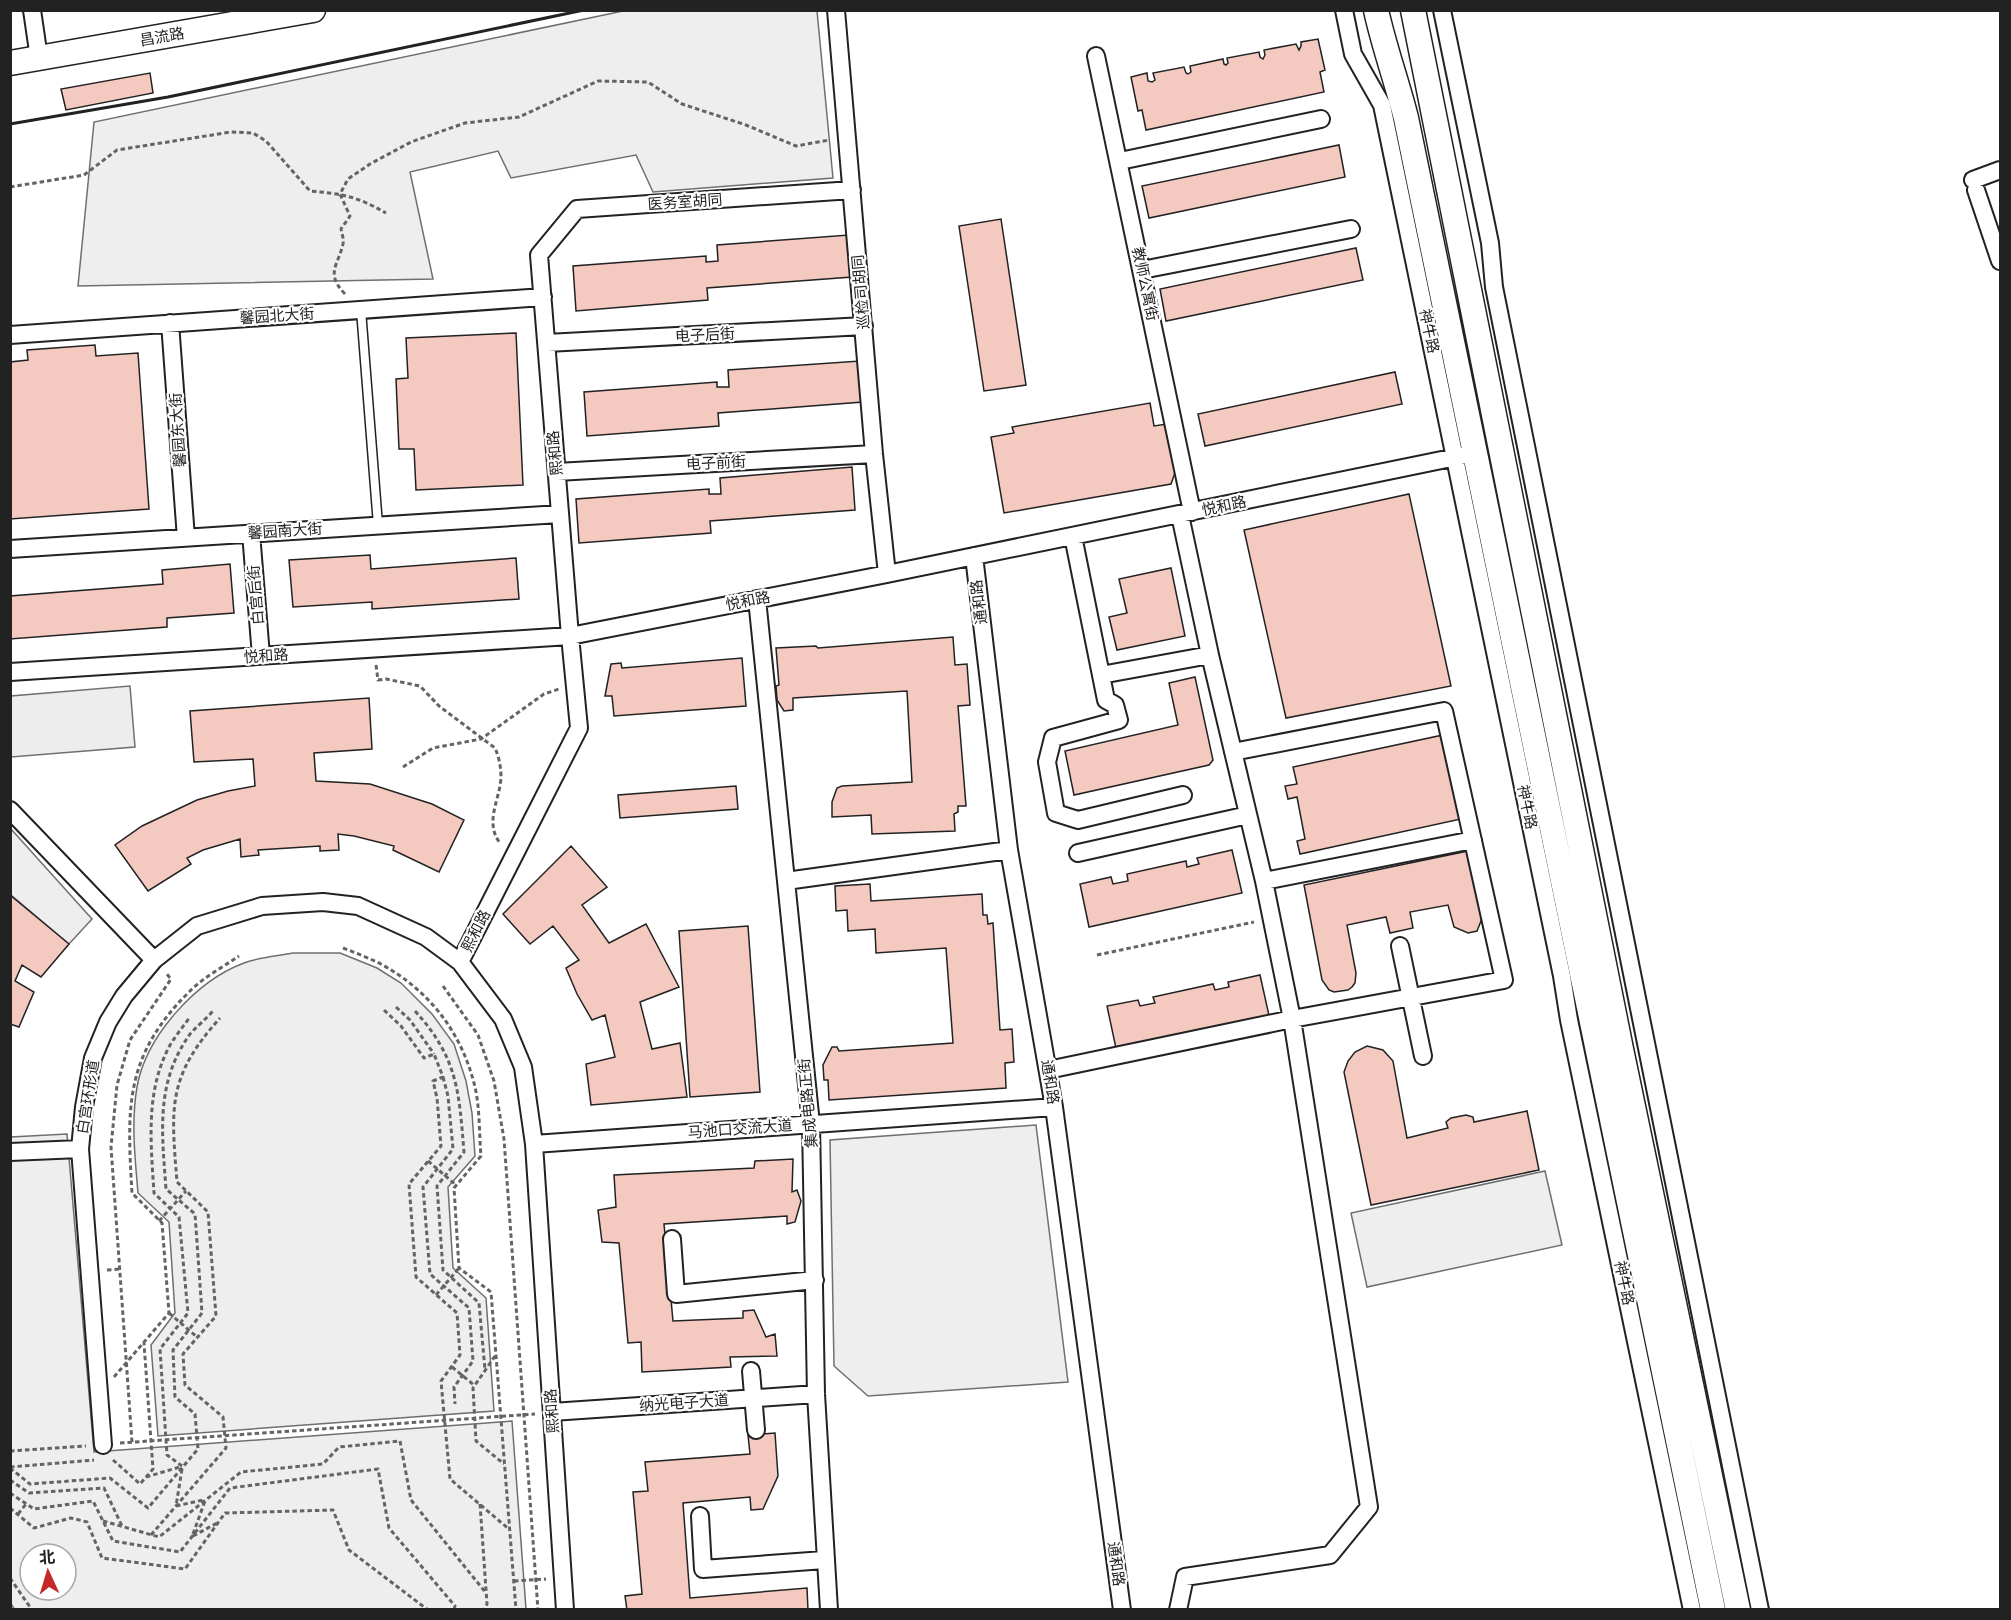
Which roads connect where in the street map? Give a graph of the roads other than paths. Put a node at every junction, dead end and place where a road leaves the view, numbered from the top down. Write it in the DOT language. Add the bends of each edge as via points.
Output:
graph roads {
  1 [pos="32,10"];
  2 [pos="313,10"];
  3 [pos="836,10"];
  4 [pos="1344,10"];
  5 [pos="1376,10"];
  6 [pos="1413,10"];
  7 [pos="1442,10"];
  8 [pos="1096,56"];
  9 [pos="39,58"];
  10 [pos="10,63"];
  11 [pos="1322,119"];
  12 [pos="1120,161"];
  13 [pos="2001,170"];
  14 [pos="852,190"];
  15 [pos="1351,229"];
  16 [pos="540,255"];
  17 [pos="2001,261"];
  18 [pos="1142,270"];
  19 [pos="543,297"];
  20 [pos="362,310"];
  21 [pos="170,323"];
  22 [pos="864,326"];
  23 [pos="10,335"];
  24 [pos="547,343"];
  25 [pos="874,454"];
  26 [pos="1465,455"];
  27 [pos="557,472"];
  28 [pos="560,513"];
  29 [pos="1186,513"];
  30 [pos="378,525"];
  31 [pos="251,533"];
  32 [pos="1073,536"];
  33 [pos="186,537"];
  34 [pos="10,549"];
  35 [pos="974,556"];
  36 [pos="887,574"];
  37 [pos="757,599"];
  38 [pos="570,636"];
  39 [pos="1210,655"];
  40 [pos="261,656"];
  41 [pos="10,672"];
  42 [pos="1101,675"];
  43 [pos="1233,752"];
  44 [pos="1184,795"];
  45 [pos="10,810"];
  46 [pos="1248,815"];
  47 [pos="1473,840"];
  48 [pos="1009,849"];
  49 [pos="1078,853"];
  50 [pos="786,881"];
  51 [pos="1264,881"];
  52 [pos="1400,946"];
  53 [pos="154,960"];
  54 [pos="460,962"];
  55 [pos="1409,996"];
  56 [pos="1292,1019"];
  57 [pos="1423,1056"];
  58 [pos="1048,1070"];
  59 [pos="1054,1107"];
  60 [pos="812,1124"];
  61 [pos="534,1144"];
  62 [pos="81,1149"];
  63 [pos="10,1152"];
  64 [pos="672,1239"];
  65 [pos="815,1280"];
  66 [pos="752,1371"];
  67 [pos="816,1394"];
  68 [pos="753,1398"];
  69 [pos="552,1412"];
  70 [pos="756,1430"];
  71 [pos="103,1445"];
  72 [pos="700,1516"];
  73 [pos="824,1560"];
  74 [pos="565,1610"];
  75 [pos="829,1610"];
  76 [pos="1122,1610"];
  77 [pos="1178,1610"];
  78 [pos="1692,1610"];
  79 [pos="1713,1610"];
  80 [pos="1738,1610"];
  81 [pos="1760,1610"];
  1 -- 9 [label="street"];
  2 -- 9 [label="main road, 昌流路"];
  3 -- 14 [label="street, 巡检司胡同"];
  4 -- 26 [label="street, 神牛路" via="1353,54 1382,105"];
  5 -- 26 [label="main road, 神牛路" via="1406,118"];
  6 -- 80 [label="main road"];
  7 -- 81 [label="street" via="1490,243 1496,298"];
  8 -- 12 [label="street, 教师公寓街"];
  9 -- 10 [label="main road, 昌流路"];
  11 -- 12 [label="street"];
  12 -- 18 [label="street, 教师公寓街"];
  13 -- 17 [label="street" via="1974,185"];
  14 -- 16 [label="street, 医务室胡同" via="578,209"];
  14 -- 22 [label="street, 巡检司胡同"];
  15 -- 18 [label="street"];
  16 -- 19 [label="street, 熙和路"];
  18 -- 29 [label="street, 教师公寓街"];
  19 -- 20 [label="street, 馨园北大街"];
  19 -- 24 [label="street, 熙和路"];
  20 -- 21 [label="street, 馨园北大街"];
  20 -- 30 [label="lane"];
  21 -- 23 [label="street, 馨园北大街"];
  21 -- 33 [label="street, 馨园东大街"];
  22 -- 24 [label="street, 电子后街"];
  22 -- 25 [label="street, 巡检司胡同"];
  24 -- 27 [label="street, 熙和路"];
  25 -- 27 [label="street, 电子前街"];
  25 -- 36 [label="street, 巡检司胡同"];
  26 -- 29 [label="street, 悦和路"];
  26 -- 78 [label="street, 神牛路" via="1569,1020"];
  26 -- 79 [label="main road, 神牛路"];
  27 -- 28 [label="street, 熙和路"];
  28 -- 30 [label="street, 馨园南大街"];
  28 -- 38 [label="street, 熙和路"];
  29 -- 32 [label="street, 悦和路"];
  29 -- 39 [label="street, 教师公寓街"];
  30 -- 31 [label="street, 馨园南大街"];
  31 -- 33 [label="street, 馨园南大街"];
  31 -- 40 [label="street, 白宫后街"];
  32 -- 35 [label="street, 悦和路"];
  32 -- 42 [label="street"];
  33 -- 34 [label="street, 馨园南大街"];
  35 -- 36 [label="street, 悦和路"];
  35 -- 48 [label="street, 通和路"];
  36 -- 37 [label="street, 悦和路"];
  37 -- 38 [label="street, 悦和路"];
  37 -- 50 [label="street, 集成电路正街"];
  38 -- 40 [label="street, 悦和路"];
  38 -- 54 [label="street, 熙和路" via="579,728"];
  39 -- 42 [label="street"];
  39 -- 43 [label="street, 教师公寓街"];
  40 -- 41 [label="street, 悦和路"];
  42 -- 44 [label="street" via="1106,700 1115,705 1119,720 1053,738 1047,762 1056,813 1078,820"];
  43 -- 46 [label="street, 教师公寓街"];
  43 -- 47 [label="street" via="1444,711"];
  45 -- 53 [label="street"];
  46 -- 49 [label="street"];
  46 -- 51 [label="street, 教师公寓街"];
  47 -- 51 [label="street"];
  47 -- 55 [label="street" via="1504,980"];
  48 -- 50 [label="street"];
  48 -- 58 [label="street, 通和路"];
  50 -- 60 [label="street, 集成电路正街"];
  51 -- 56 [label="street, 教师公寓街"];
  52 -- 55 [label="street"];
  53 -- 54 [label="street, 白宫环形道" via="197,926 262,906 323,902 358,906 426,937"];
  53 -- 62 [label="street, 白宫环形道" via="124,996 93,1058"];
  54 -- 61 [label="street, 熙和路" via="503,1018 523,1067"];
  55 -- 56 [label="street"];
  55 -- 57 [label="street"];
  56 -- 58 [label="street"];
  56 -- 77 [label="street, 教师公寓街" via="1369,1507 1330,1555 1185,1577"];
  58 -- 59 [label="street, 通和路"];
  59 -- 60 [label="street, 马池口交流大道"];
  59 -- 76 [label="street, 通和路"];
  60 -- 61 [label="street, 马池口交流大道"];
  60 -- 65 [label="street, 集成电路正街"];
  61 -- 69 [label="street, 熙和路"];
  62 -- 63 [label="street"];
  62 -- 71 [label="street, 白宫环形道"];
  64 -- 65 [label="street" via="676,1294"];
  65 -- 67 [label="street, 集成电路正街"];
  66 -- 68 [label="street"];
  67 -- 68 [label="street, 纳光电子大道"];
  67 -- 73 [label="street, 集成电路正街"];
  68 -- 69 [label="street, 纳光电子大道"];
  68 -- 70 [label="street"];
  69 -- 74 [label="street, 熙和路"];
  72 -- 73 [label="street" via="703,1569"];
  73 -- 75 [label="street, 集成电路正街"];
}
